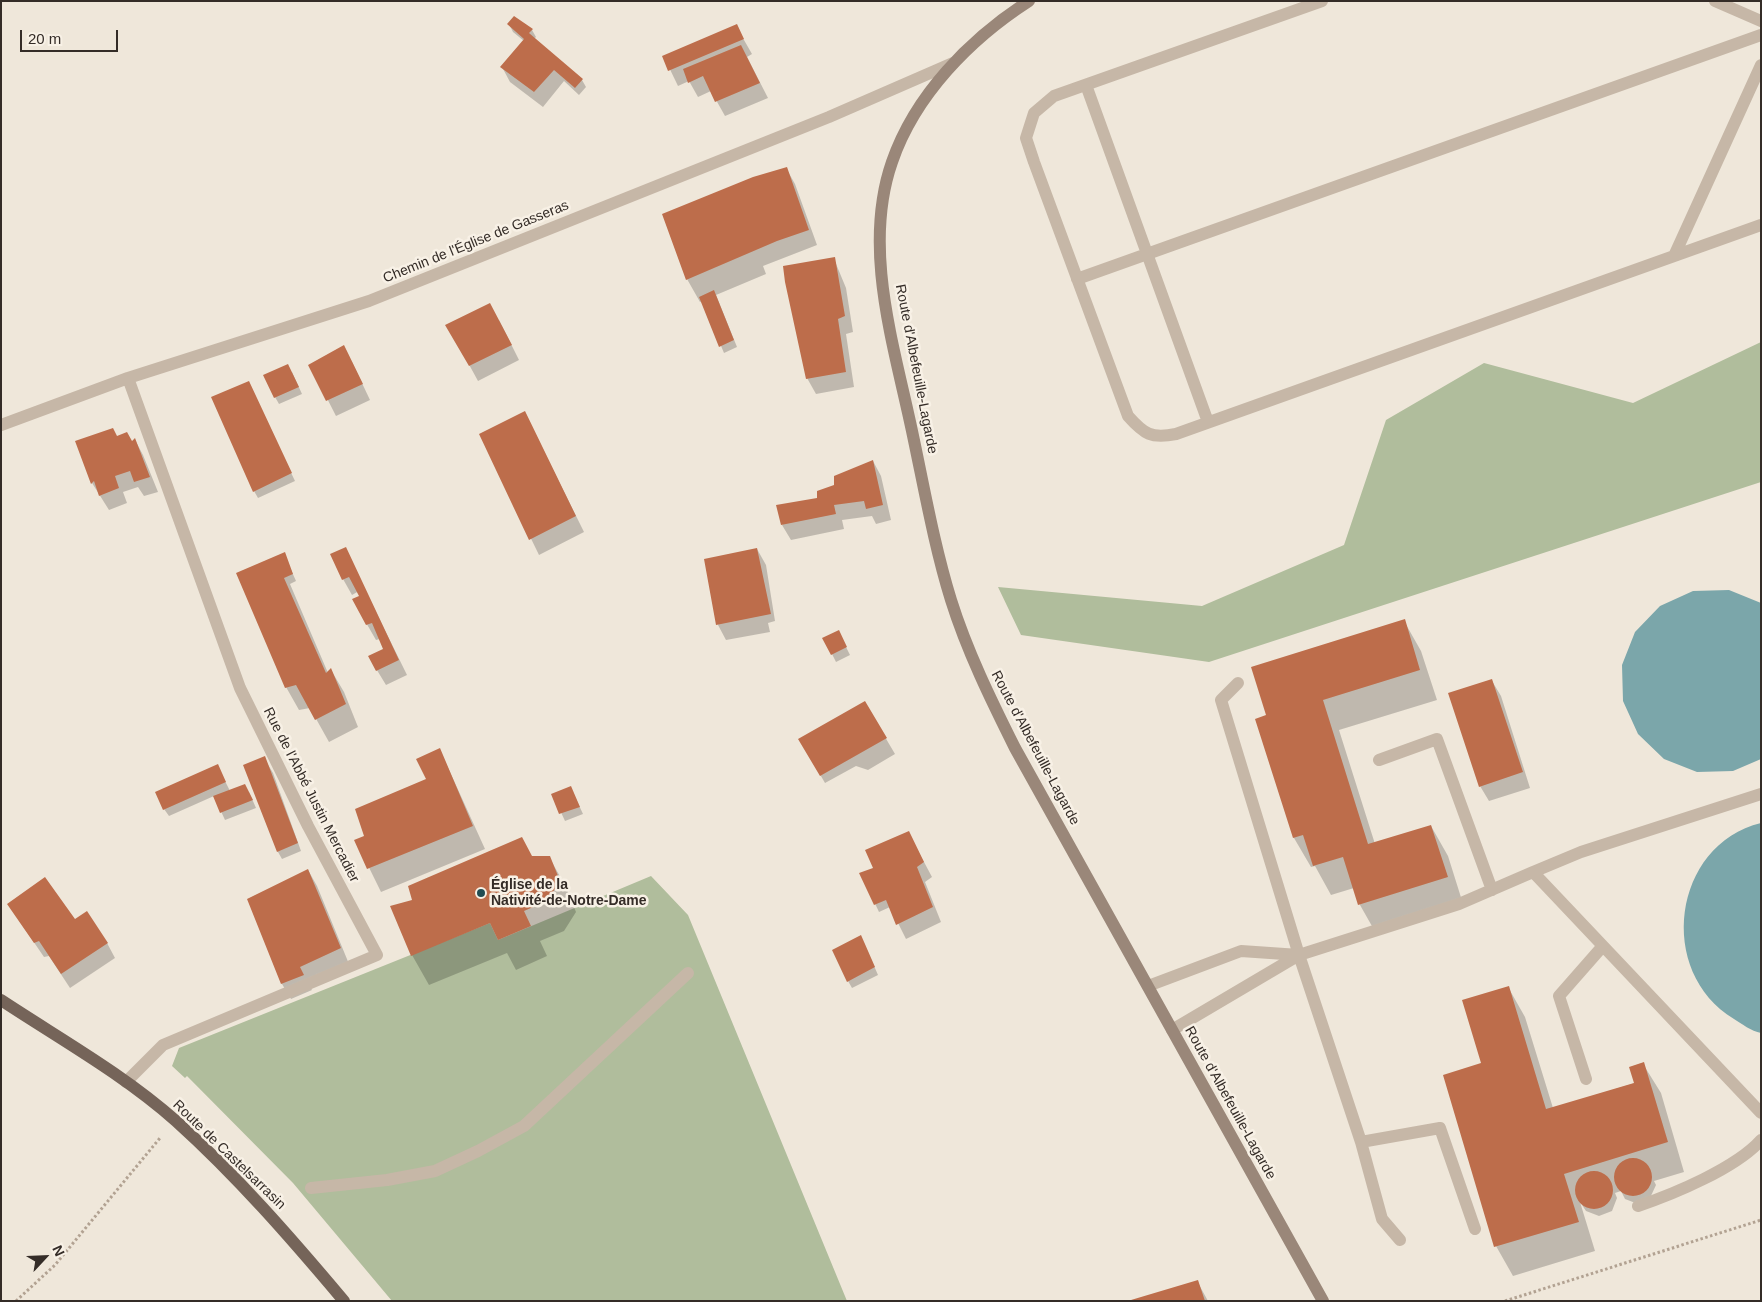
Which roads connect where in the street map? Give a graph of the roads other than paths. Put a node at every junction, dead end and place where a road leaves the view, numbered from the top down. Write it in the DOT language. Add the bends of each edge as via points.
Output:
graph roads {
  1 [pos="1029,1"];
  2 [pos="1322,1"];
  3 [pos="1715,1"];
  4 [pos="1761,21"];
  5 [pos="1761,35"];
  6 [pos="953,63"];
  7 [pos="1761,65"];
  8 [pos="1086,85"];
  9 [pos="1761,225"];
  10 [pos="1147,254"];
  11 [pos="1674,256"];
  12 [pos="1077,279"];
  13 [pos="128,378"];
  14 [pos="1208,422"];
  15 [pos="1,425"];
  16 [pos="1238,684"];
  17 [pos="1379,760"];
  18 [pos="1761,794"];
  19 [pos="1533,872"];
  20 [pos="1492,890"];
  21 [pos="1602,947"];
  22 [pos="1299,955"];
  23 [pos="688,973"];
  24 [pos="1148,986"];
  25 [pos="1,1000"];
  26 [pos="1172,1030"];
  27 [pos="1586,1079"];
  28 [pos="126,1082"];
  29 [pos="1761,1113"];
  30 [pos="1761,1140"];
  31 [pos="1361,1142"];
  32 [pos="311,1188"];
  33 [pos="1638,1206"];
  34 [pos="1475,1229"];
  35 [pos="1400,1240"];
  36 [pos="344,1301"];
  37 [pos="1323,1301"];
  1 -- 6 [label="main road, Route d'Albefeuille-Lagarde" via="1000,20"];
  2 -- 8 [label="street"];
  3 -- 4 [label="street"];
  5 -- 10 [label="street"];
  6 -- 13 [label="street, Chemin de l'Église de Gasseras" via="829,117 369,301"];
  6 -- 24 [label="main road, Route d'Albefeuille-Lagarde" via="916,110 892,162 883,198 879,245 886,308 951,600 980,676 1015,748"];
  7 -- 11 [label="street"];
  8 -- 10 [label="street"];
  8 -- 12 [label="street" via="1054,96 1034,113 1026,138"];
  9 -- 11 [label="street"];
  10 -- 12 [label="street"];
  10 -- 14 [label="street"];
  11 -- 14 [label="street"];
  12 -- 14 [label="street" via="1128,416 1141,430 1158,438"];
  13 -- 15 [label="street, Chemin de l'Église de Gasseras"];
  13 -- 28 [label="street, Rue de l'Abbé Justin Mercadier" via="240,688 377,955 163,1045"];
  16 -- 22 [label="street" via="1221,700"];
  17 -- 20 [label="street" via="1437,739"];
  18 -- 19 [label="street" via="1581,852"];
  19 -- 20 [label="street"];
  19 -- 21 [label="street"];
  20 -- 22 [label="street" via="1459,904"];
  21 -- 27 [label="street" via="1559,996"];
  21 -- 29 [label="street"];
  22 -- 24 [label="street" via="1241,951"];
  22 -- 26 [label="street"];
  22 -- 31 [label="street"];
  23 -- 32 [label="street" via="524,1126 435,1171"];
  24 -- 26 [label="main road, Route d'Albefeuille-Lagarde"];
  25 -- 28 [label="main road, Route de Castelsarrasin"];
  26 -- 37 [label="main road, Route d'Albefeuille-Lagarde"];
  28 -- 36 [label="main road, Route de Castelsarrasin" via="175,1121 278,1222"];
  30 -- 33 [label="street" via="1750,1153 1670,1196"];
  31 -- 34 [label="street" via="1440,1128"];
  31 -- 35 [label="street" via="1382,1219"];
}
